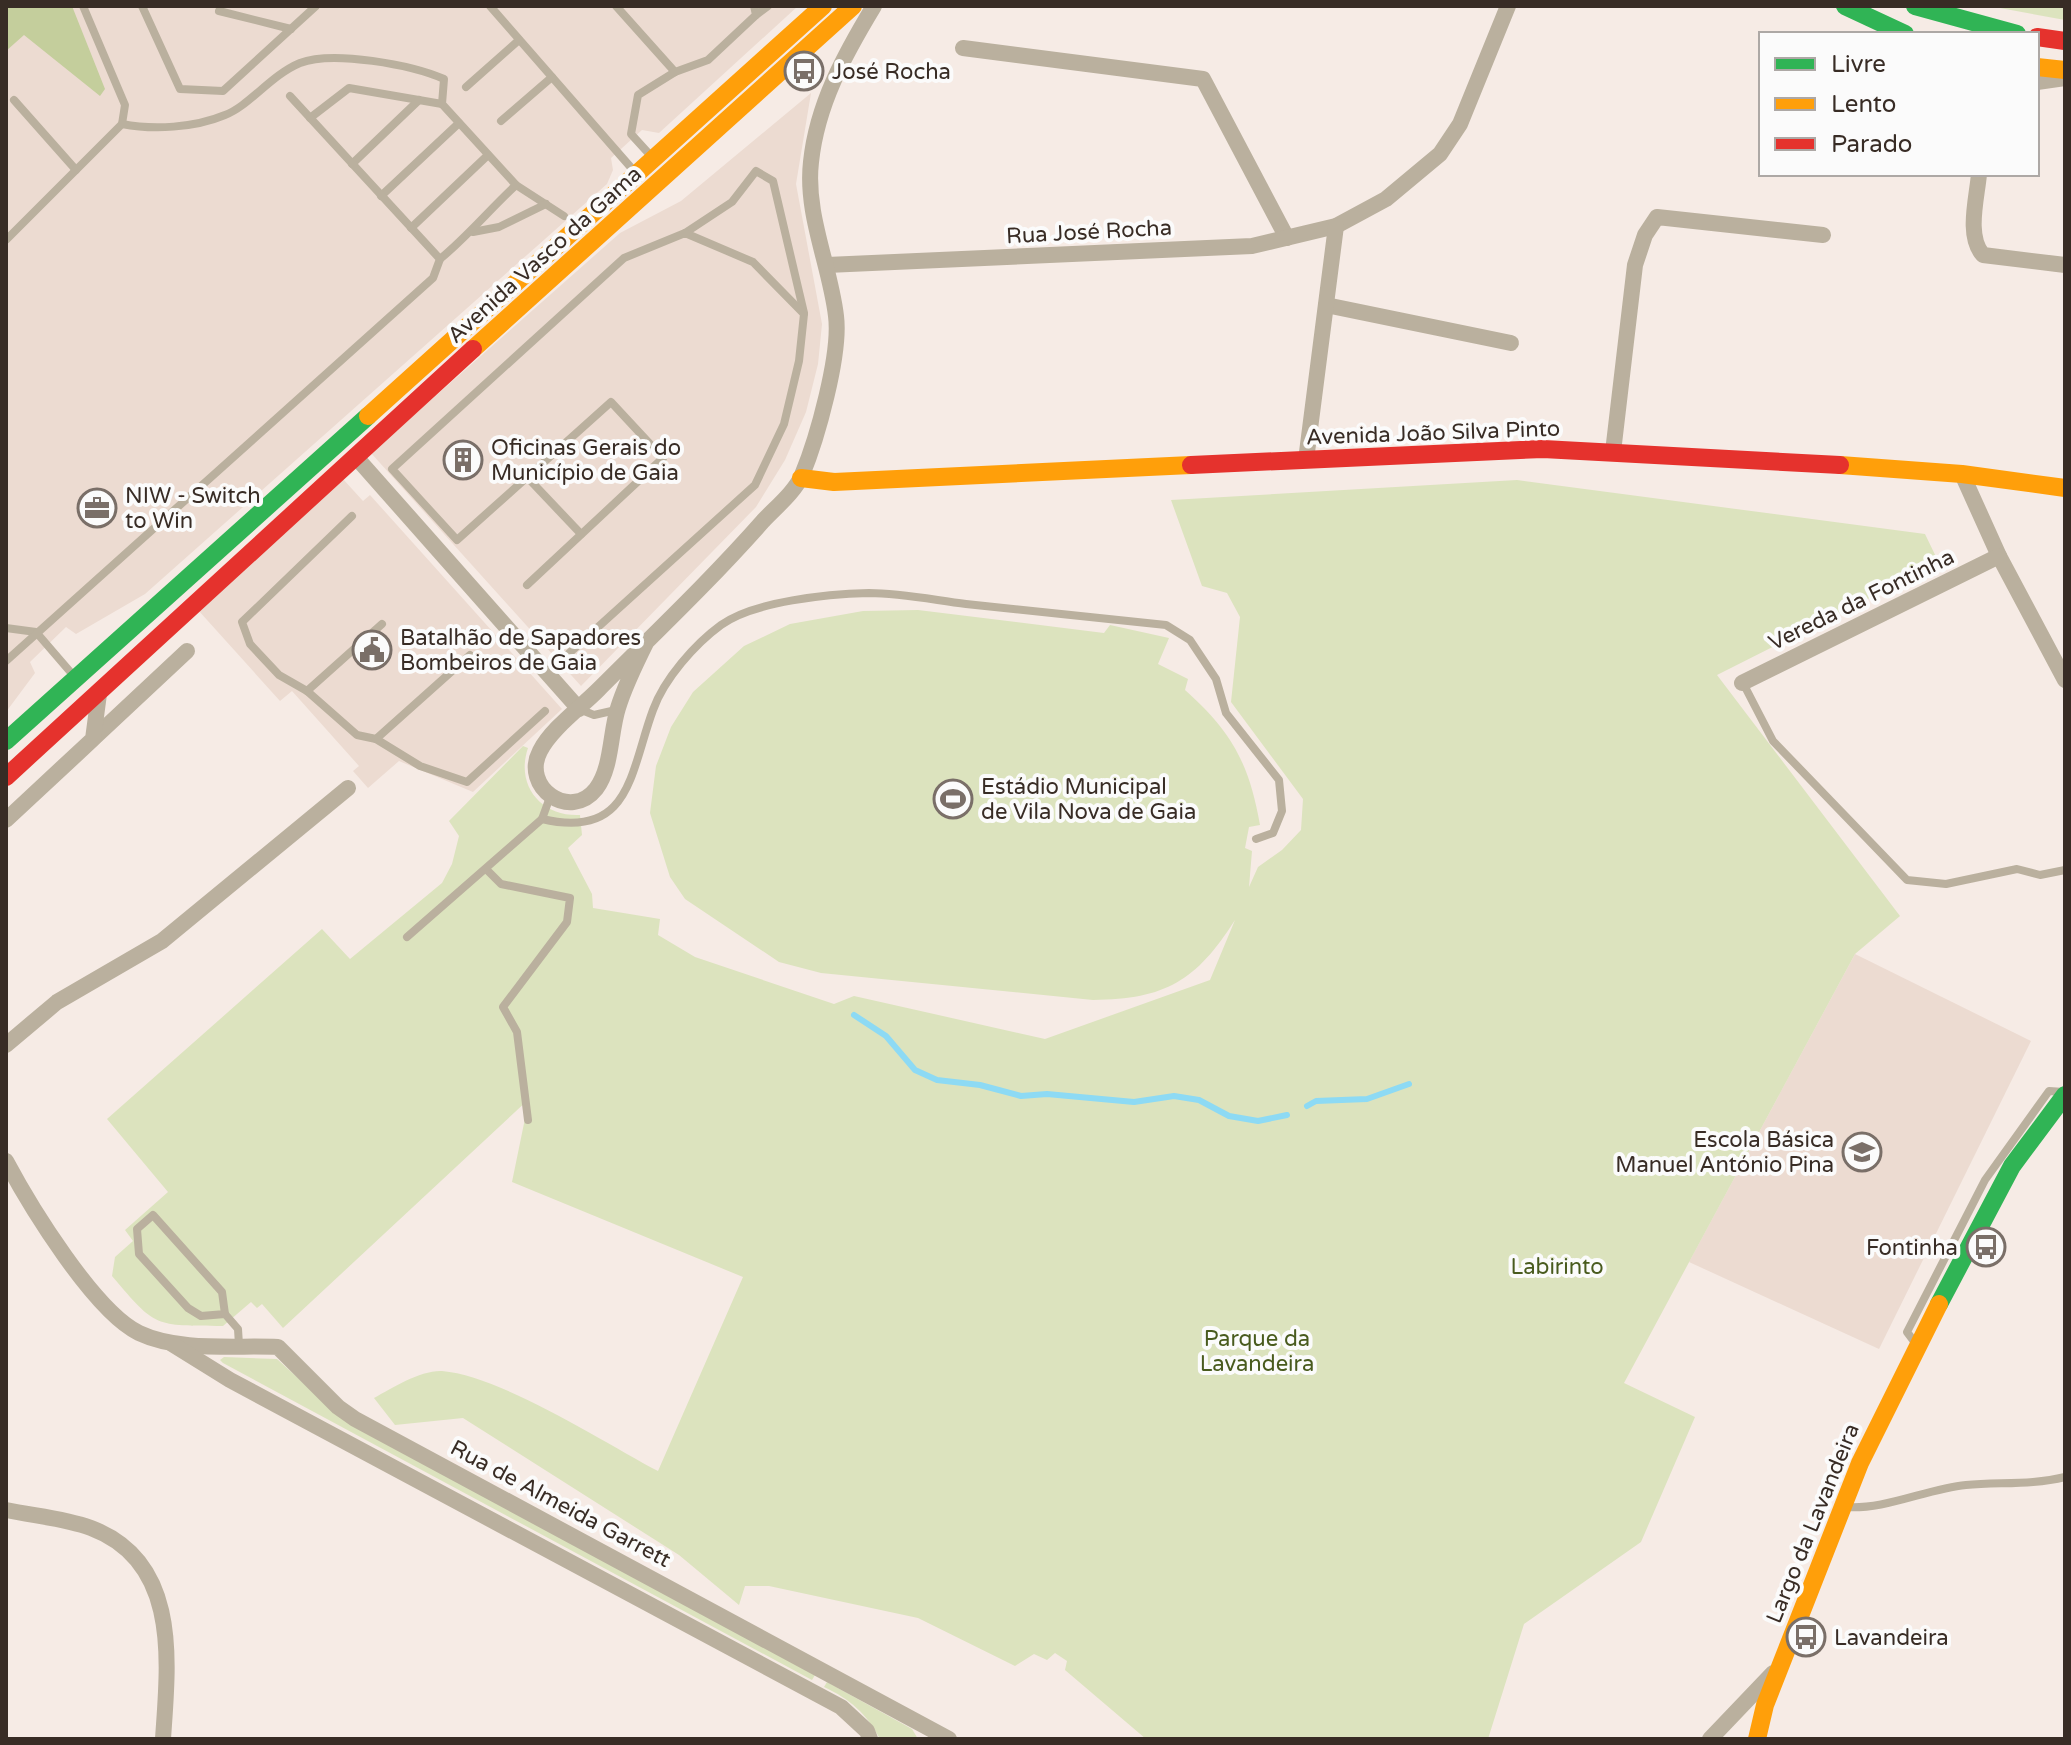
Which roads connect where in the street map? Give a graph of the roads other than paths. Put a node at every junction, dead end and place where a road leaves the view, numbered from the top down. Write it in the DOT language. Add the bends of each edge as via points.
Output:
graph roads {
  1 [pos="83,6"];
  2 [pos="142,6"];
  3 [pos="316,6"];
  4 [pos="490,6"];
  5 [pos="616,6"];
  6 [pos="768,6"];
  7 [pos="823,6"];
  8 [pos="853,6"];
  9 [pos="874,6"];
  10 [pos="1508,6"];
  11 [pos="1845,6"];
  12 [pos="1915,6"];
  13 [pos="307,10"];
  14 [pos="755,10"];
  15 [pos="219,11"];
  16 [pos="291,29"];
  17 [pos="1901,32"];
  18 [pos="2010,32"];
  19 [pos="2039,37"];
  20 [pos="519,40"];
  21 [pos="2065,41"];
  22 [pos="963,48"];
  23 [pos="2039,67"];
  24 [pos="2065,70"];
  25 [pos="675,72"];
  26 [pos="552,77"];
  27 [pos="2065,78"];
  28 [pos="2039,82"];
  29 [pos="466,87"];
  30 [pos="290,96"];
  31 [pos="14,100"];
  32 [pos="419,100"];
  33 [pos="442,104"];
  34 [pos="310,118"];
  35 [pos="501,121"];
  36 [pos="459,123"];
  37 [pos="122,124"];
  38 [pos="488,155"];
  39 [pos="654,159"];
  40 [pos="352,164"];
  41 [pos="76,170"];
  42 [pos="637,174"];
  43 [pos="1979,176"];
  44 [pos="516,185"];
  45 [pos="381,196"];
  46 [pos="546,204"];
  47 [pos="564,216"];
  48 [pos="1336,226"];
  49 [pos="411,228"];
  50 [pos="473,232"];
  51 [pos="685,233"];
  52 [pos="1823,235"];
  53 [pos="1287,238"];
  54 [pos="6,240"];
  55 [pos="440,259"];
  56 [pos="827,265"];
  57 [pos="2065,265"];
  58 [pos="1326,305"];
  59 [pos="804,314"];
  60 [pos="1511,343"];
  61 [pos="1613,452"];
  62 [pos="355,456"];
  63 [pos="1306,460"];
  64 [pos="1962,474"];
  65 [pos="527,477"];
  66 [pos="801,478"];
  67 [pos="2065,488"];
  68 [pos="352,516"];
  69 [pos="253,520"];
  70 [pos="581,534"];
  71 [pos="267,536"];
  72 [pos="1999,556"];
  73 [pos="527,585"];
  74 [pos="382,624"];
  75 [pos="6,628"];
  76 [pos="36,632"];
  77 [pos="647,641"];
  78 [pos="187,651"];
  79 [pos="470,655"];
  80 [pos="566,656"];
  81 [pos="6,661"];
  82 [pos="75,678"];
  83 [pos="2065,680"];
  84 [pos="1742,683"];
  85 [pos="307,691"];
  86 [pos="99,694"];
  87 [pos="617,710"];
  88 [pos="545,711"];
  89 [pos="586,712"];
  90 [pos="93,739"];
  91 [pos="376,739"];
  92 [pos="6,741"];
  93 [pos="6,777"];
  94 [pos="348,788"];
  95 [pos="550,797"];
  96 [pos="542,819"];
  97 [pos="6,820"];
  98 [pos="1256,839"];
  99 [pos="487,870"];
  100 [pos="2065,870"];
  101 [pos="407,937"];
  102 [pos="6,1045"];
  103 [pos="2065,1093"];
  104 [pos="528,1120"];
  105 [pos="7,1165"];
  106 [pos="225,1314"];
  107 [pos="167,1341"];
  108 [pos="239,1345"];
  109 [pos="2065,1477"];
  110 [pos="1841,1507"];
  111 [pos="6,1510"];
  112 [pos="1780,1667"];
  113 [pos="939,1737"];
  114 [pos="163,1739"];
  115 [pos="870,1739"];
  116 [pos="1710,1739"];
  117 [pos="1757,1739"];
  1 -- 37 [label="lane" via="125,105"];
  2 -- 16 [label="lane" via="180,89 223,91"];
  3 -- 13 [label="lane"];
  4 -- 20 [label="lane"];
  5 -- 25 [label="lane"];
  6 -- 14 [label="lane"];
  7 -- 39 [label="main road, Avenida Vasco da Gama"];
  8 -- 62 [label="main road, Avenida Vasco da Gama"];
  9 -- 56 [label="street" via="823,104 811,162 811,202"];
  10 -- 48 [label="street, Rua José Rocha" via="1460,124 1440,154 1386,199"];
  11 -- 17 [label="main road"];
  12 -- 18 [label="main road"];
  13 -- 16 [label="lane"];
  14 -- 25 [label="lane" via="708,60"];
  15 -- 16 [label="lane"];
  19 -- 21 [label="main road"];
  20 -- 26 [label="lane"];
  20 -- 29 [label="lane"];
  22 -- 53 [label="street" via="1203,79"];
  23 -- 24 [label="main road"];
  25 -- 39 [label="lane" via="638,95 631,134"];
  26 -- 35 [label="lane"];
  26 -- 42 [label="lane"];
  27 -- 28 [label="street"];
  30 -- 34 [label="lane"];
  31 -- 41 [label="lane"];
  32 -- 33 [label="lane"];
  32 -- 34 [label="lane" via="349,88"];
  32 -- 40 [label="lane"];
  33 -- 36 [label="lane"];
  33 -- 37 [label="lane" via="444,79 341,58 302,62 269,80 226,115 151,130"];
  34 -- 40 [label="lane"];
  36 -- 38 [label="lane"];
  36 -- 45 [label="lane"];
  37 -- 41 [label="lane"];
  38 -- 44 [label="lane"];
  38 -- 49 [label="lane"];
  39 -- 42 [label="main road, Avenida Vasco da Gama"];
  40 -- 45 [label="lane"];
  41 -- 54 [label="lane"];
  42 -- 69 [label="main road, Avenida Vasco da Gama"];
  43 -- 57 [label="street" via="1974,232 1983,255"];
  44 -- 46 [label="lane"];
  44 -- 50 [label="lane" via="483,214"];
  45 -- 49 [label="lane"];
  46 -- 47 [label="lane"];
  46 -- 50 [label="lane" via="499,227"];
  48 -- 53 [label="street, Rua José Rocha"];
  48 -- 58 [label="street"];
  49 -- 55 [label="lane"];
  50 -- 55 [label="lane"];
  51 -- 59 [label="lane" via="753,262"];
  51 -- 59 [label="lane" via="732,202 756,171 773,181"];
  51 -- 65 [label="lane" via="624,258 392,469 457,540"];
  52 -- 61 [label="street" via="1657,217 1635,265"];
  53 -- 56 [label="street, Rua José Rocha" via="1252,246"];
  55 -- 76 [label="lane" via="433,278"];
  56 -- 66 [label="street" via="837,320 828,389"];
  58 -- 60 [label="street"];
  58 -- 63 [label="street"];
  59 -- 80 [label="lane" via="784,424 755,485"];
  61 -- 63 [label="main road, Avenida João Silva Pinto" via="1543,449"];
  61 -- 64 [label="main road, Avenida João Silva Pinto"];
  62 -- 71 [label="main road, Avenida Vasco da Gama"];
  62 -- 89 [label="street"];
  63 -- 66 [label="main road, Avenida João Silva Pinto" via="834,482"];
  64 -- 67 [label="main road, Avenida João Silva Pinto"];
  64 -- 72 [label="street"];
  65 -- 70 [label="lane"];
  65 -- 70 [label="lane" via="611,402 663,458"];
  66 -- 77 [label="street"];
  68 -- 85 [label="lane" via="242,622 250,644 279,675"];
  69 -- 71 [label="main road"];
  69 -- 82 [label="main road, Avenida Vasco da Gama"];
  70 -- 73 [label="lane"];
  71 -- 86 [label="main road, Avenida Vasco da Gama"];
  72 -- 83 [label="street"];
  72 -- 84 [label="street, Vereda da Fontinha"];
  74 -- 85 [label="lane"];
  75 -- 76 [label="lane"];
  76 -- 81 [label="lane"];
  76 -- 82 [label="lane"];
  77 -- 87 [label="street"];
  77 -- 89 [label="street"];
  78 -- 90 [label="street"];
  79 -- 91 [label="lane"];
  82 -- 92 [label="main road, Avenida Vasco da Gama"];
  84 -- 100 [label="lane" via="1773,741 1907,880 1946,884 2017,869 2040,875"];
  85 -- 91 [label="lane" via="357,735"];
  86 -- 90 [label="street"];
  86 -- 93 [label="main road, Avenida Vasco da Gama"];
  87 -- 89 [label="lane"];
  87 -- 95 [label="street" via="599,786 578,801"];
  88 -- 91 [label="lane" via="467,782 420,766"];
  89 -- 95 [label="street" via="541,748 535,761 536,775"];
  90 -- 97 [label="street"];
  94 -- 102 [label="street" via="162,941 57,1002"];
  95 -- 96 [label="lane"];
  96 -- 98 [label="lane" via="570,826 588,823 616,805 632,777 653,707 679,667 722,624 795,601 870,593 1166,625 1190,640 1216,679 1226,713 1279,780 1282,811 1273,833"];
  96 -- 99 [label="lane"];
  99 -- 101 [label="lane"];
  99 -- 104 [label="lane" via="501,884 570,898 567,922 503,1007 517,1032"];
  103 -- 110 [label="main road, Largo da Lavandeira" via="1982,1217"];
  105 -- 107 [label="street, Rua de Almeida Garrett" via="61,1251 120,1320 140,1334"];
  106 -- 106 [label="lane" via="222,1292 153,1215 137,1229 139,1254 195,1313"];
  106 -- 108 [label="lane" via="238,1329"];
  107 -- 108 [label="street, Rua de Almeida Garrett"];
  107 -- 115 [label="street, Rua de Almeida Garrett" via="230,1380 841,1707"];
  108 -- 113 [label="street, Rua de Almeida Garrett" via="278,1347 355,1419"];
  109 -- 110 [label="lane" via="1965,1485 1878,1506"];
  110 -- 112 [label="main road, Largo da Lavandeira"];
  111 -- 114 [label="street" via="93,1529 120,1547 150,1580 165,1621"];
  112 -- 116 [label="street, Largo da Lavandeira"];
  112 -- 117 [label="main road, Largo da Lavandeira"];
}
